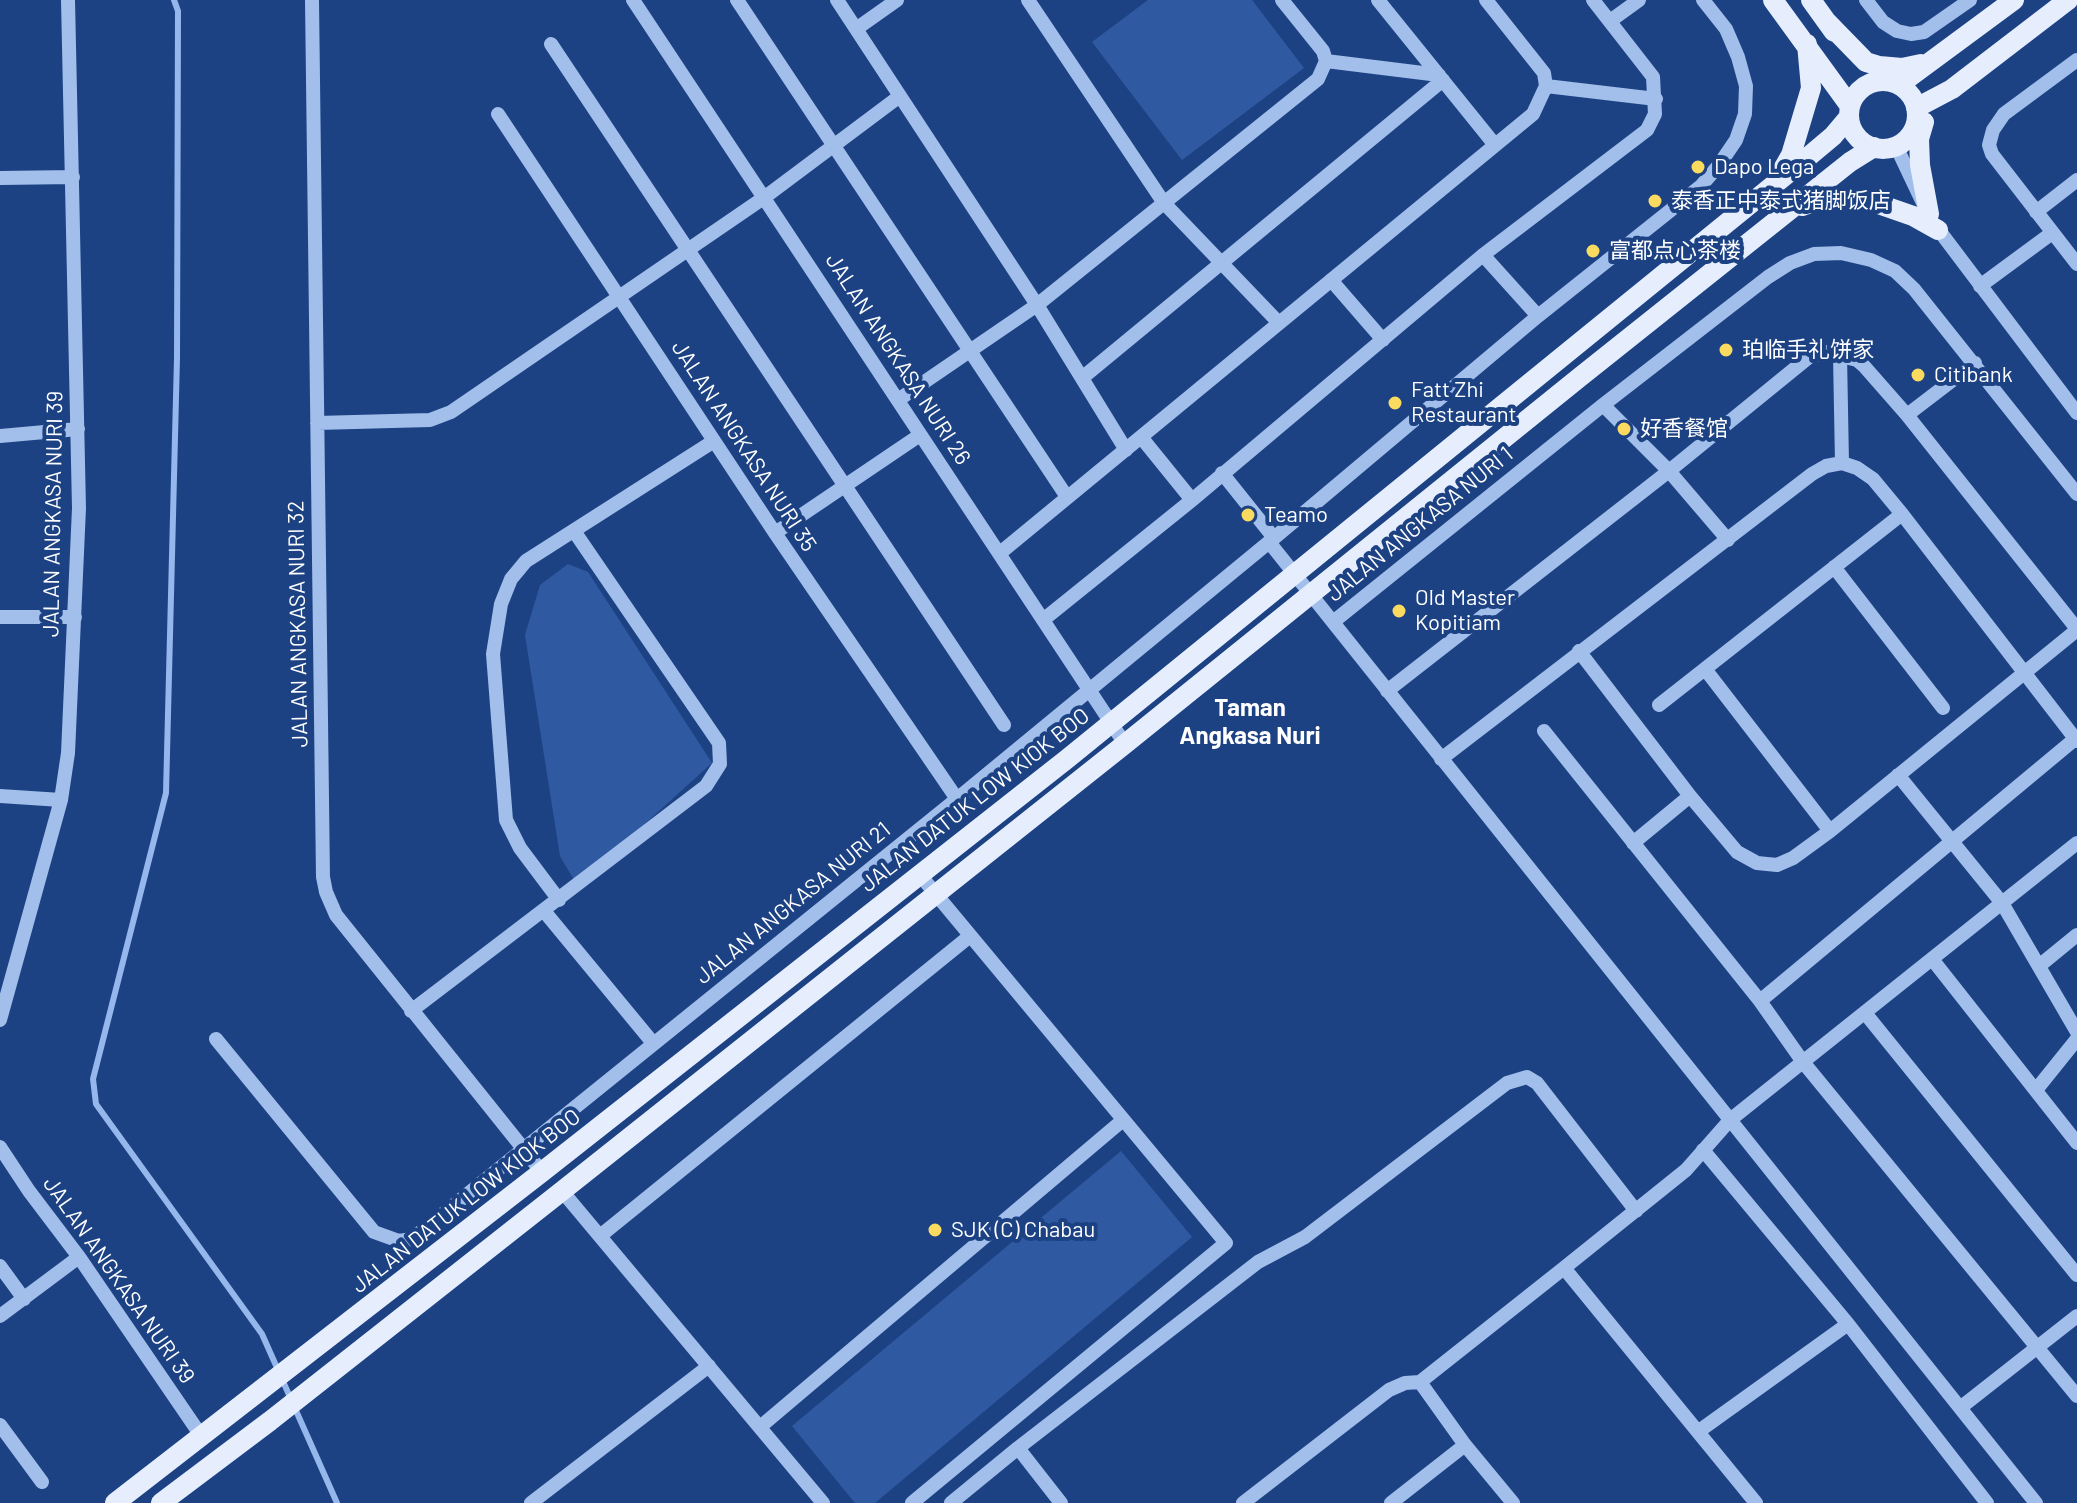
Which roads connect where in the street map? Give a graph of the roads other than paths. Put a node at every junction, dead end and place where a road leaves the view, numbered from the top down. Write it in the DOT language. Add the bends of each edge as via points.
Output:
graph roads {
  1 [pos="68,0"];
  2 [pos="312,0"];
  3 [pos="633,0"];
  4 [pos="737,0"];
  5 [pos="837,0"];
  6 [pos="897,0"];
  7 [pos="1028,0"];
  8 [pos="1282,0"];
  9 [pos="1378,0"];
  10 [pos="1486,0"];
  11 [pos="1593,0"];
  12 [pos="1639,0"];
  13 [pos="1703,0"];
  14 [pos="1773,0"];
  15 [pos="1811,0"];
  16 [pos="1866,0"];
  17 [pos="1969,0"];
  18 [pos="2014,0"];
  19 [pos="2068,0"];
  20 [pos="1610,21"];
  21 [pos="1827,22"];
  22 [pos="856,29"];
  23 [pos="551,44"];
  24 [pos="1807,44"];
  25 [pos="2077,60"];
  26 [pos="1326,61"];
  27 [pos="1931,61"];
  28 [pos="1441,77"];
  29 [pos="1871,83"];
  30 [pos="1894,83"];
  31 [pos="1546,86"];
  32 [pos="1952,89"];
  33 [pos="900,96"];
  34 [pos="1656,99"];
  35 [pos="1916,108"];
  36 [pos="1850,111"];
  37 [pos="498,114"];
  38 [pos="1495,145"];
  39 [pos="1896,146"];
  40 [pos="833,147"];
  41 [pos="1874,147"];
  42 [pos="73,177"];
  43 [pos="0,178"];
  44 [pos="2077,180"];
  45 [pos="1772,186"];
  46 [pos="765,197"];
  47 [pos="1164,203"];
  48 [pos="1790,211"];
  49 [pos="2036,212"];
  50 [pos="1934,222"];
  51 [pos="2052,233"];
  52 [pos="688,250"];
  53 [pos="1483,255"];
  54 [pos="1223,264"];
  55 [pos="2077,264"];
  56 [pos="1331,280"];
  57 [pos="1980,286"];
  58 [pos="620,298"];
  59 [pos="1037,305"];
  60 [pos="1538,316"];
  61 [pos="1279,323"];
  62 [pos="1383,340"];
  63 [pos="969,352"];
  64 [pos="1840,355"];
  65 [pos="1975,363"];
  66 [pos="1082,378"];
  67 [pos="898,400"];
  68 [pos="1603,405"];
  69 [pos="2077,413"];
  70 [pos="1907,415"];
  71 [pos="317,423"];
  72 [pos="78,429"];
  73 [pos="920,435"];
  74 [pos="0,436"];
  75 [pos="1141,437"];
  76 [pos="714,441"];
  77 [pos="1126,450"];
  78 [pos="1842,463"];
  79 [pos="1669,471"];
  80 [pos="1222,473"];
  81 [pos="846,485"];
  82 [pos="2077,494"];
  83 [pos="1067,497"];
  84 [pos="1192,500"];
  85 [pos="1902,514"];
  86 [pos="574,531"];
  87 [pos="775,533"];
  88 [pos="1272,540"];
  89 [pos="1728,540"];
  90 [pos="1000,553"];
  91 [pos="1834,567"];
  92 [pos="1294,573"];
  93 [pos="1310,593"];
  94 [pos="0,617"];
  95 [pos="75,617"];
  96 [pos="1043,620"];
  97 [pos="1333,622"];
  98 [pos="2077,629"];
  99 [pos="1579,651"];
  100 [pos="1705,669"];
  101 [pos="2024,673"];
  102 [pos="1089,690"];
  103 [pos="1387,691"];
  104 [pos="1659,705"];
  105 [pos="1943,708"];
  106 [pos="1111,723"];
  107 [pos="1004,725"];
  108 [pos="1544,731"];
  109 [pos="2076,740"];
  110 [pos="1125,744"];
  111 [pos="1441,759"];
  112 [pos="1898,775"];
  113 [pos="0,796"];
  114 [pos="1690,796"];
  115 [pos="957,799"];
  116 [pos="61,800"];
  117 [pos="1830,831"];
  118 [pos="1951,842"];
  119 [pos="1633,843"];
  120 [pos="2077,843"];
  121 [pos="920,875"];
  122 [pos="935,893"];
  123 [pos="559,900"];
  124 [pos="2002,903"];
  125 [pos="544,911"];
  126 [pos="2077,935"];
  127 [pos="970,936"];
  128 [pos="1932,959"];
  129 [pos="2039,966"];
  130 [pos="1760,1001"];
  131 [pos="411,1011"];
  132 [pos="1865,1013"];
  133 [pos="0,1020"];
  134 [pos="2077,1032"];
  135 [pos="216,1039"];
  136 [pos="2077,1039"];
  137 [pos="653,1043"];
  138 [pos="1803,1062"];
  139 [pos="2036,1090"];
  140 [pos="1123,1120"];
  141 [pos="1730,1120"];
  142 [pos="2077,1143"];
  143 [pos="0,1147"];
  144 [pos="522,1148"];
  145 [pos="1703,1150"];
  146 [pos="542,1172"];
  147 [pos="562,1191"];
  148 [pos="1636,1211"];
  149 [pos="600,1236"];
  150 [pos="79,1257"];
  151 [pos="0,1266"];
  152 [pos="1564,1268"];
  153 [pos="2077,1275"];
  154 [pos="24,1299"];
  155 [pos="0,1316"];
  156 [pos="2077,1316"];
  157 [pos="1848,1324"];
  158 [pos="2037,1346"];
  159 [pos="709,1366"];
  160 [pos="1420,1382"];
  161 [pos="2077,1396"];
  162 [pos="1960,1408"];
  163 [pos="0,1425"];
  164 [pos="760,1427"];
  165 [pos="1699,1431"];
  166 [pos="202,1437"];
  167 [pos="1465,1445"];
  168 [pos="1018,1448"];
  169 [pos="42,1482"];
  170 [pos="115,1503"];
  171 [pos="161,1503"];
  172 [pos="531,1503"];
  173 [pos="823,1503"];
  174 [pos="912,1503"];
  175 [pos="951,1503"];
  176 [pos="1061,1503"];
  177 [pos="1243,1503"];
  178 [pos="1391,1503"];
  179 [pos="1513,1503"];
  180 [pos="1756,1503"];
  181 [pos="1987,1503"];
  182 [pos="2036,1503"];
  1 -- 42 [label="street, JALAN ANGKASA NURI 39"];
  2 -- 71 [label="street, JALAN ANGKASA NURI 32"];
  3 -- 46 [label="street, JALAN ANGKASA NURI 26"];
  4 -- 40 [label="street"];
  5 -- 22 [label="street"];
  6 -- 22 [label="street"];
  7 -- 47 [label="street"];
  8 -- 26 [label="street"];
  9 -- 28 [label="street"];
  10 -- 31 [label="street" via="1544,73"];
  11 -- 20 [label="street"];
  12 -- 20 [label="street"];
  13 -- 60 [label="street, JALAN ANGKASA NURI 21" via="1726,29 1746,86 1745,114 1736,140 1701,186"];
  14 -- 24 [label="main road"];
  15 -- 21 [label="main road"];
  16 -- 17 [label="street" via="1883,22 1911,34 1924,32"];
  18 -- 27 [label="main road"];
  19 -- 32 [label="main road"];
  20 -- 34 [label="street" via="1651,73"];
  21 -- 27 [label="main road" via="1866,62 1902,68"];
  21 -- 29 [label="main road"];
  22 -- 33 [label="street"];
  23 -- 52 [label="street"];
  24 -- 36 [label="main road"];
  24 -- 45 [label="main road" via="1811,88 1791,155"];
  25 -- 49 [label="street" via="2004,114 1989,139 1992,154"];
  26 -- 28 [label="street"];
  26 -- 47 [label="street" via="1318,79"];
  27 -- 30 [label="main road"];
  28 -- 38 [label="street"];
  28 -- 54 [label="street"];
  29 -- 30 [label="main road"];
  29 -- 36 [label="main road" via="1854,96"];
  30 -- 35 [label="main road" via="1912,97"];
  31 -- 34 [label="street"];
  31 -- 38 [label="street" via="1533,114"];
  32 -- 35 [label="main road"];
  32 -- 50 [label="main road" via="1926,116 1919,139"];
  33 -- 40 [label="street"];
  33 -- 59 [label="street"];
  34 -- 53 [label="street" via="1647,130"];
  35 -- 39 [label="main road" via="1913,131"];
  36 -- 41 [label="main road" via="1859,139"];
  36 -- 45 [label="main road, JALAN DATUK LOW KIOK BOO" via="1833,136"];
  37 -- 58 [label="street, JALAN ANGKASA NURI 35"];
  38 -- 56 [label="street"];
  39 -- 41 [label="main road"];
  39 -- 50 [label="street"];
  40 -- 46 [label="street"];
  40 -- 63 [label="street"];
  41 -- 48 [label="main road"];
  42 -- 43 [label="street"];
  42 -- 72 [label="street, JALAN ANGKASA NURI 39"];
  44 -- 49 [label="street"];
  45 -- 92 [label="main road, JALAN DATUK LOW KIOK BOO"];
  46 -- 52 [label="street"];
  46 -- 67 [label="street, JALAN ANGKASA NURI 26"];
  47 -- 54 [label="street"];
  47 -- 59 [label="street"];
  48 -- 50 [label="main road" via="1821,199 1867,200"];
  48 -- 93 [label="main road"];
  49 -- 51 [label="street"];
  50 -- 57 [label="street"];
  51 -- 55 [label="street"];
  51 -- 57 [label="street"];
  52 -- 58 [label="street"];
  52 -- 81 [label="street"];
  53 -- 60 [label="street"];
  53 -- 62 [label="street"];
  54 -- 61 [label="street"];
  54 -- 66 [label="street"];
  56 -- 61 [label="street"];
  56 -- 62 [label="street"];
  57 -- 69 [label="street"];
  58 -- 71 [label="street" via="451,412 430,420"];
  58 -- 76 [label="street, JALAN ANGKASA NURI 35"];
  59 -- 63 [label="street"];
  59 -- 66 [label="street"];
  60 -- 88 [label="street, JALAN ANGKASA NURI 21"];
  61 -- 75 [label="street"];
  62 -- 80 [label="street"];
  63 -- 67 [label="street"];
  63 -- 83 [label="street"];
  64 -- 70 [label="street" via="1864,366"];
  64 -- 78 [label="street"];
  64 -- 79 [label="street" via="1809,357"];
  65 -- 68 [label="street, JALAN ANGKASA NURI 1" via="1895,271 1841,253 1814,254 1768,277"];
  65 -- 70 [label="street"];
  65 -- 82 [label="street, JALAN ANGKASA NURI 1"];
  66 -- 77 [label="street"];
  67 -- 73 [label="street, JALAN ANGKASA NURI 26"];
  68 -- 79 [label="street"];
  68 -- 97 [label="street, JALAN ANGKASA NURI 1"];
  70 -- 98 [label="street"];
  71 -- 131 [label="street, JALAN ANGKASA NURI 32" via="323,877 336,915"];
  72 -- 74 [label="street"];
  72 -- 95 [label="street, JALAN ANGKASA NURI 39"];
  73 -- 81 [label="street"];
  73 -- 90 [label="street, JALAN ANGKASA NURI 26"];
  75 -- 77 [label="street"];
  75 -- 84 [label="street"];
  76 -- 86 [label="street"];
  76 -- 87 [label="street, JALAN ANGKASA NURI 35"];
  77 -- 83 [label="street"];
  78 -- 85 [label="street" via="1873,479"];
  78 -- 89 [label="street" via="1812,474"];
  79 -- 89 [label="street"];
  79 -- 103 [label="street"];
  80 -- 84 [label="street"];
  80 -- 88 [label="street"];
  81 -- 87 [label="street"];
  81 -- 107 [label="street"];
  83 -- 90 [label="street"];
  84 -- 96 [label="street"];
  85 -- 91 [label="street"];
  85 -- 101 [label="street"];
  86 -- 123 [label="street" via="526,561 511,579 493,654 506,820"];
  86 -- 123 [label="street" via="719,743 720,764 706,786"];
  87 -- 115 [label="street, JALAN ANGKASA NURI 35"];
  88 -- 92 [label="street"];
  88 -- 102 [label="street, JALAN ANGKASA NURI 21"];
  89 -- 99 [label="street"];
  90 -- 96 [label="street, JALAN ANGKASA NURI 26"];
  91 -- 100 [label="street"];
  91 -- 105 [label="street"];
  92 -- 93 [label="street"];
  92 -- 106 [label="main road, JALAN DATUK LOW KIOK BOO"];
  93 -- 97 [label="street"];
  93 -- 110 [label="main road"];
  94 -- 95 [label="street"];
  95 -- 116 [label="street, JALAN ANGKASA NURI 39"];
  96 -- 102 [label="street, JALAN ANGKASA NURI 26"];
  97 -- 103 [label="street"];
  98 -- 101 [label="street"];
  99 -- 111 [label="street"];
  99 -- 114 [label="street"];
  100 -- 104 [label="street"];
  100 -- 117 [label="street"];
  101 -- 109 [label="street"];
  101 -- 112 [label="street"];
  102 -- 106 [label="street, JALAN ANGKASA NURI 26"];
  102 -- 115 [label="street, JALAN ANGKASA NURI 21"];
  103 -- 111 [label="street"];
  106 -- 110 [label="street, JALAN ANGKASA NURI 26"];
  106 -- 121 [label="main road, JALAN DATUK LOW KIOK BOO"];
  108 -- 119 [label="street"];
  109 -- 118 [label="street"];
  110 -- 122 [label="main road"];
  111 -- 141 [label="street"];
  112 -- 117 [label="street"];
  112 -- 118 [label="street"];
  113 -- 116 [label="street"];
  114 -- 117 [label="street" via="1737,852 1757,863 1785,862"];
  114 -- 119 [label="street"];
  115 -- 137 [label="street, JALAN ANGKASA NURI 21"];
  116 -- 133 [label="street, JALAN ANGKASA NURI 39"];
  118 -- 124 [label="street"];
  118 -- 130 [label="street"];
  119 -- 130 [label="street"];
  120 -- 124 [label="street"];
  121 -- 122 [label="street"];
  121 -- 146 [label="main road, JALAN DATUK LOW KIOK BOO"];
  122 -- 127 [label="street"];
  122 -- 147 [label="main road"];
  123 -- 125 [label="street"];
  124 -- 128 [label="street"];
  124 -- 129 [label="street"];
  125 -- 131 [label="street"];
  125 -- 137 [label="street"];
  126 -- 129 [label="street"];
  127 -- 140 [label="street"];
  127 -- 149 [label="street"];
  128 -- 132 [label="street"];
  128 -- 139 [label="street"];
  129 -- 134 [label="street"];
  130 -- 138 [label="street"];
  131 -- 144 [label="street, JALAN ANGKASA NURI 32"];
  132 -- 138 [label="street"];
  132 -- 153 [label="street"];
  135 -- 144 [label="street, JALAN ANGKASA NURI 21" via="374,1232 385,1238 412,1239"];
  136 -- 139 [label="street"];
  137 -- 144 [label="street, JALAN ANGKASA NURI 21"];
  138 -- 141 [label="street"];
  138 -- 158 [label="street"];
  139 -- 142 [label="street"];
  140 -- 164 [label="street"];
  140 -- 174 [label="street" via="1226,1243"];
  141 -- 145 [label="street"];
  141 -- 162 [label="street"];
  143 -- 150 [label="street, JALAN ANGKASA NURI 39"];
  144 -- 146 [label="street, JALAN ANGKASA NURI 32"];
  145 -- 148 [label="street"];
  145 -- 157 [label="street"];
  146 -- 166 [label="main road, JALAN DATUK LOW KIOK BOO"];
  147 -- 149 [label="street"];
  147 -- 171 [label="main road"];
  148 -- 152 [label="street"];
  148 -- 168 [label="street" via="1544,1091 1527,1077 1518,1078 1305,1237 1258,1262"];
  149 -- 159 [label="street"];
  150 -- 154 [label="street"];
  150 -- 166 [label="street, JALAN ANGKASA NURI 39"];
  151 -- 154 [label="street"];
  152 -- 160 [label="street"];
  152 -- 165 [label="street"];
  154 -- 155 [label="street"];
  156 -- 158 [label="street"];
  157 -- 165 [label="street"];
  157 -- 181 [label="street"];
  158 -- 161 [label="street"];
  158 -- 162 [label="street"];
  159 -- 164 [label="street"];
  159 -- 172 [label="street"];
  160 -- 167 [label="street"];
  160 -- 177 [label="street" via="1389,1390"];
  162 -- 182 [label="street"];
  163 -- 169 [label="street"];
  164 -- 173 [label="street"];
  165 -- 180 [label="street"];
  166 -- 170 [label="main road, JALAN DATUK LOW KIOK BOO"];
  167 -- 178 [label="street"];
  167 -- 179 [label="street"];
  168 -- 175 [label="street"];
  168 -- 176 [label="street"];
}
